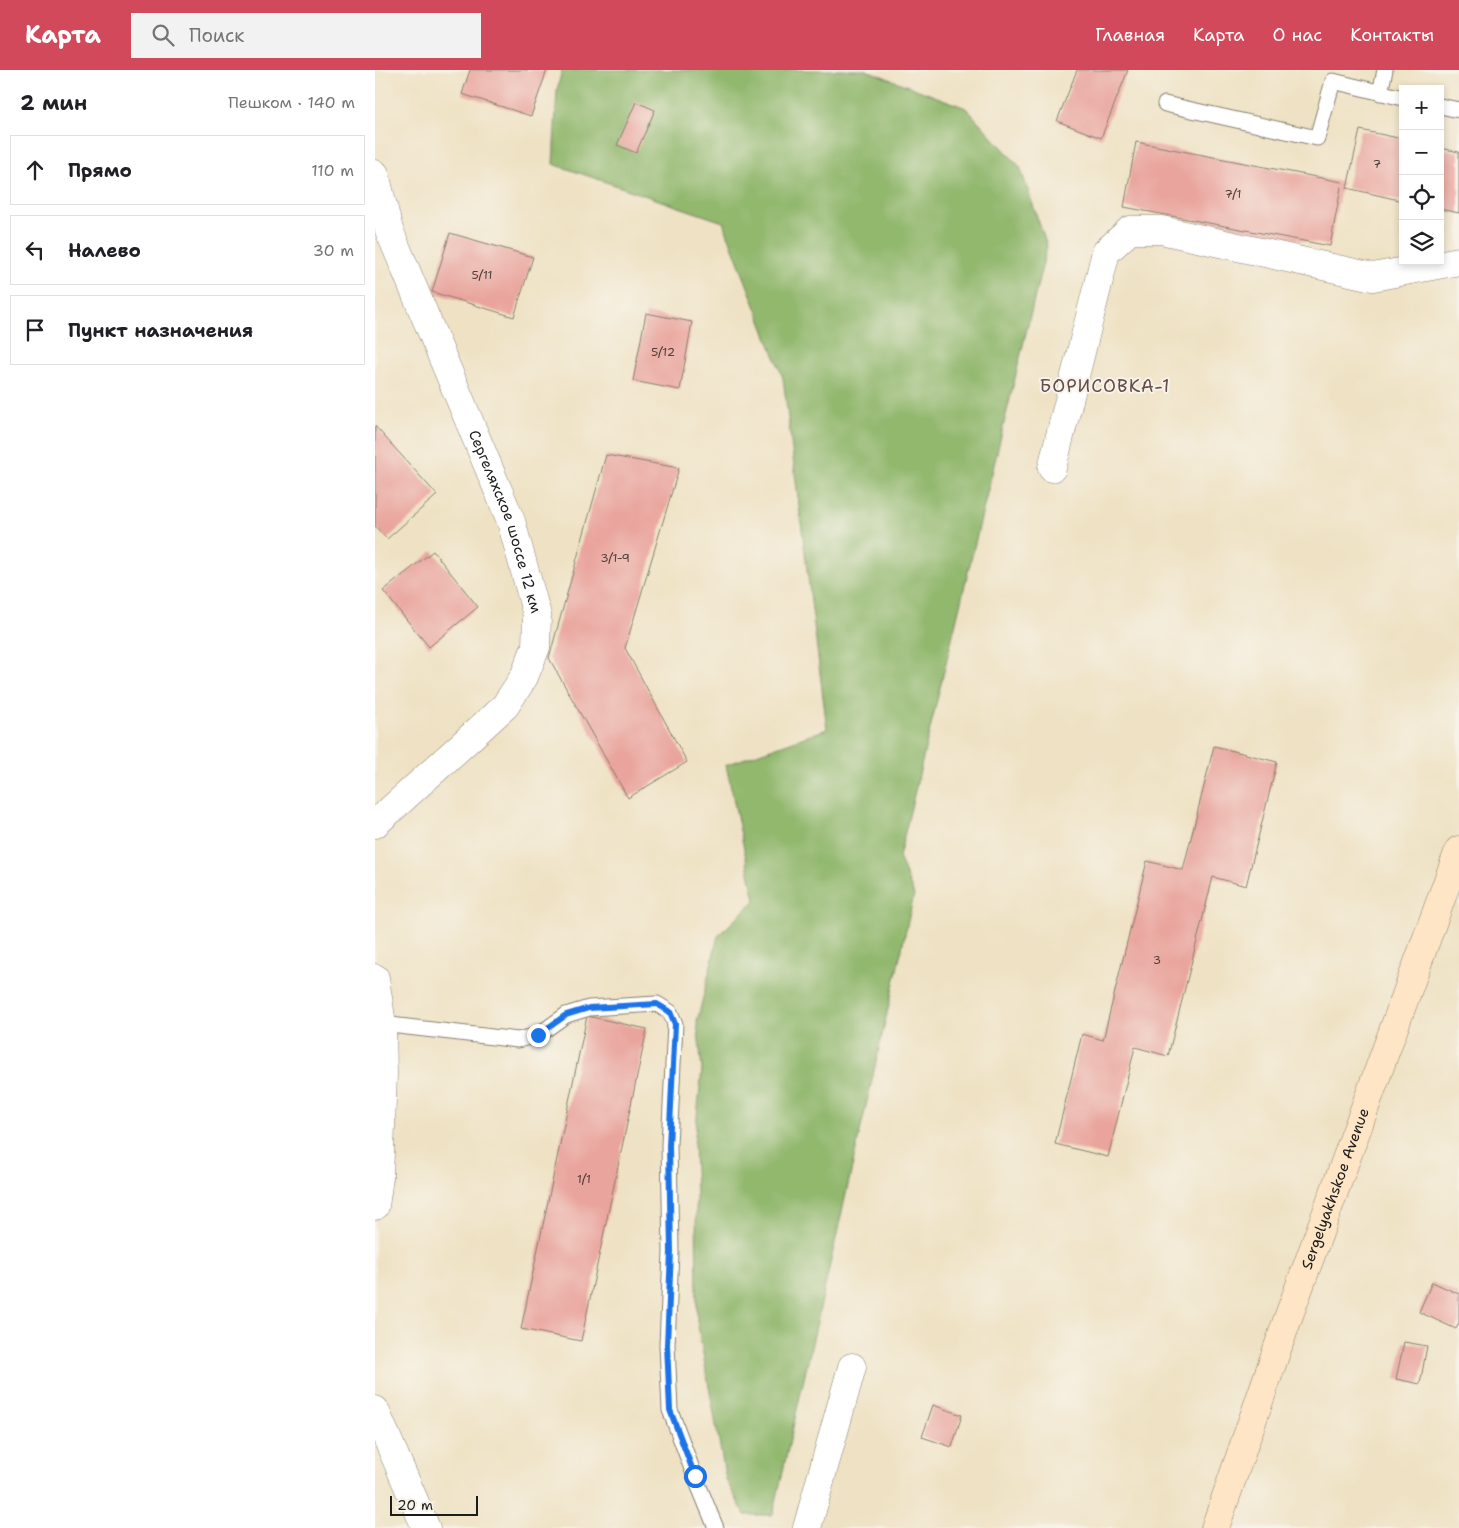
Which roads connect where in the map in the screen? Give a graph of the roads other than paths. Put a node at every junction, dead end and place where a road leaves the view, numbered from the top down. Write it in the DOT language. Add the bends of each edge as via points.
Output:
graph roads {
  1 [pos="1385,70"];
  2 [pos="1380,93"];
  3 [pos="1399,97"];
  4 [pos="1165,104"];
  5 [pos="1444,107"];
  6 [pos="1459,110"];
  7 [pos="375,174"];
  8 [pos="1459,261"];
  9 [pos="1052,468"];
  10 [pos="375,824"];
  11 [pos="1459,850"];
  12 [pos="375,978"];
  13 [pos="382,1024"];
  14 [pos="375,1206"];
  15 [pos="852,1367"];
  16 [pos="375,1410"];
  17 [pos="425,1528"];
  18 [pos="716,1528"];
  19 [pos="807,1528"];
  20 [pos="1215,1528"];
  1 -- 2 [label="lane"];
  2 -- 3 [label="lane"];
  2 -- 4 [label="lane" via="1333,81 1317,138"];
  5 -- 6 [label="lane"];
  7 -- 10 [label="street, Сергеляхское шоссе 12 км" via="389,230 511,521 537,615 536,647 525,677 505,706"];
  8 -- 9 [label="street" via="1373,277 1161,230 1130,230 1106,252"];
  11 -- 20 [label="main road, Sergelyakhskoe Avenue"];
  12 -- 13 [label="street"];
  13 -- 14 [label="street" via="383,1074"];
  13 -- 18 [label="lane" via="518,1040 538,1035 566,1015 589,1008 657,1004 670,1012 675,1024 669,1146 671,1252 667,1345 670,1410"];
  15 -- 19 [label="street"];
  16 -- 17 [label="street"];
}
